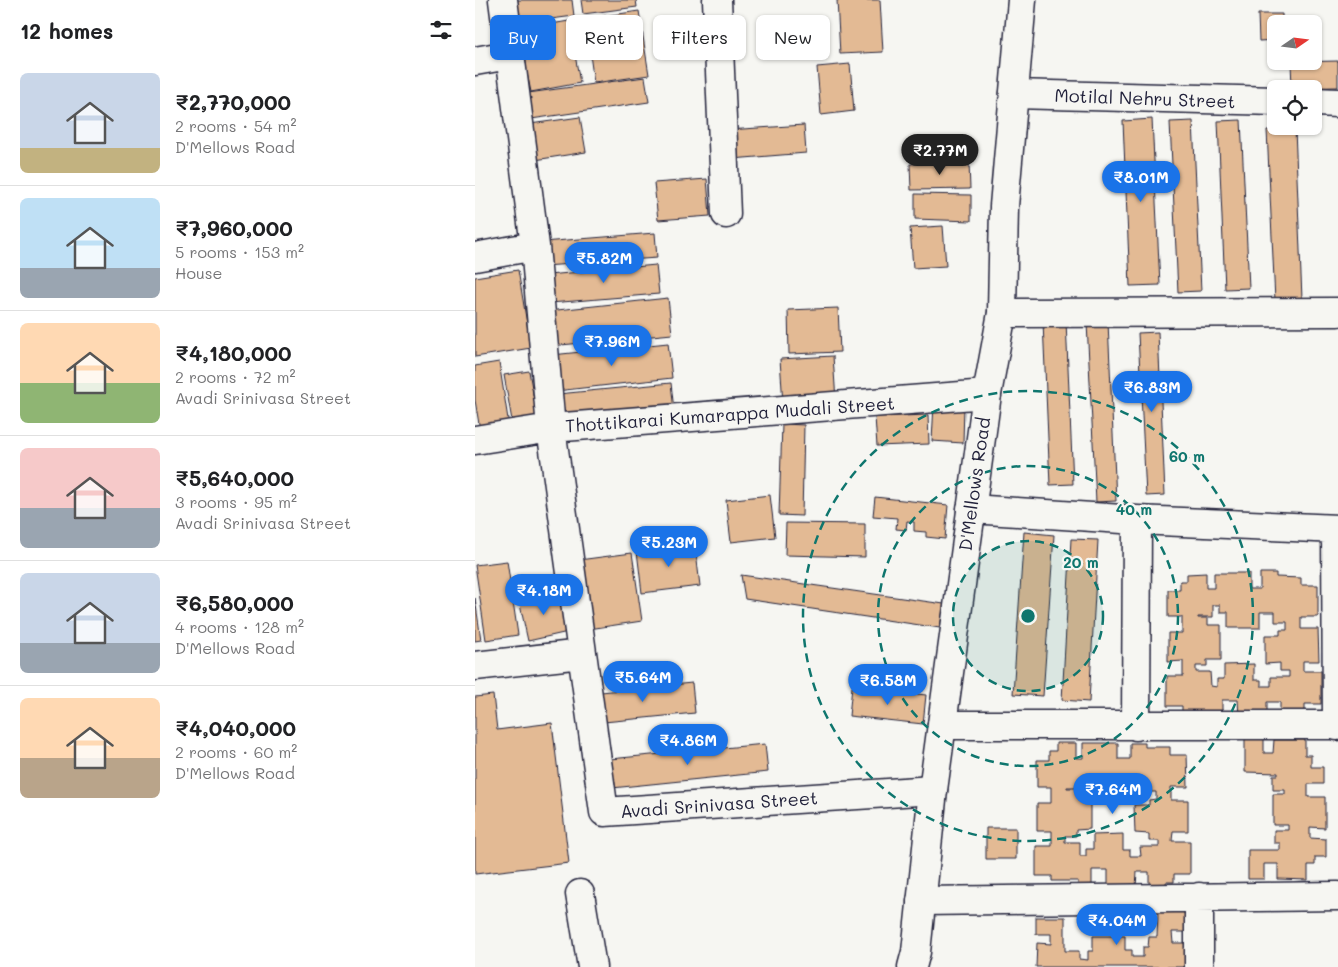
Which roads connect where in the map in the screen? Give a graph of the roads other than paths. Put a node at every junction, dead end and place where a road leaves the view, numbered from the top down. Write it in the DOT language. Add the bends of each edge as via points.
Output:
graph roads {
  1 [pos="503,0"];
  2 [pos="717,0"];
  3 [pos="1022,0"];
  4 [pos="505,15"];
  5 [pos="490,58"];
  6 [pos="510,60"];
  7 [pos="475,61"];
  8 [pos="1014,94"];
  9 [pos="1267,101"];
  10 [pos="1322,102"];
  11 [pos="1338,103"];
  12 [pos="726,214"];
  13 [pos="535,246"];
  14 [pos="475,257"];
  15 [pos="1338,312"];
  16 [pos="1002,313"];
  17 [pos="987,394"];
  18 [pos="551,428"];
  19 [pos="475,440"];
  20 [pos="971,509"];
  21 [pos="1137,520"];
  22 [pos="1337,529"];
  23 [pos="582,654"];
  24 [pos="475,666"];
  25 [pos="942,725"];
  26 [pos="1136,726"];
  27 [pos="1337,726"];
  28 [pos="933,790"];
  29 [pos="580,894"];
  30 [pos="1338,896"];
  31 [pos="1199,898"];
  32 [pos="921,901"];
  33 [pos="592,967"];
  34 [pos="912,967"];
  35 [pos="1199,967"];
  1 -- 4 [label="street, Avadi Srinivasa Street"];
  2 -- 12 [label="street"];
  3 -- 8 [label="street, D'Mellows Road"];
  5 -- 7 [label="street"];
  6 -- 13 [label="street, Avadi Srinivasa Street"];
  8 -- 9 [label="street, Motilal Nehru Street"];
  8 -- 16 [label="street, D'Mellows Road" via="1004,206"];
  10 -- 11 [label="street"];
  13 -- 14 [label="street"];
  13 -- 18 [label="street, Avadi Srinivasa Street"];
  15 -- 16 [label="street"];
  16 -- 17 [label="street, D'Mellows Road"];
  17 -- 18 [label="street, Thottikarai Kumarappa Mudali Street"];
  17 -- 20 [label="street, D'Mellows Road"];
  18 -- 19 [label="street, Thottikarai Kumarappa Mudali Street"];
  18 -- 23 [label="street, Avadi Srinivasa Street"];
  20 -- 21 [label="street"];
  20 -- 25 [label="street, D'Mellows Road"];
  21 -- 22 [label="street"];
  21 -- 26 [label="street"];
  22 -- 27 [label="street"];
  23 -- 24 [label="street"];
  23 -- 28 [label="street, Avadi Srinivasa Street" via="604,812"];
  25 -- 26 [label="street"];
  25 -- 28 [label="street, D'Mellows Road"];
  26 -- 27 [label="street"];
  28 -- 32 [label="street, D'Mellows Road"];
  29 -- 33 [label="street"];
  30 -- 31 [label="street"];
  31 -- 32 [label="street"];
  31 -- 35 [label="street"];
  32 -- 34 [label="street, D'Mellows Road"];
}
